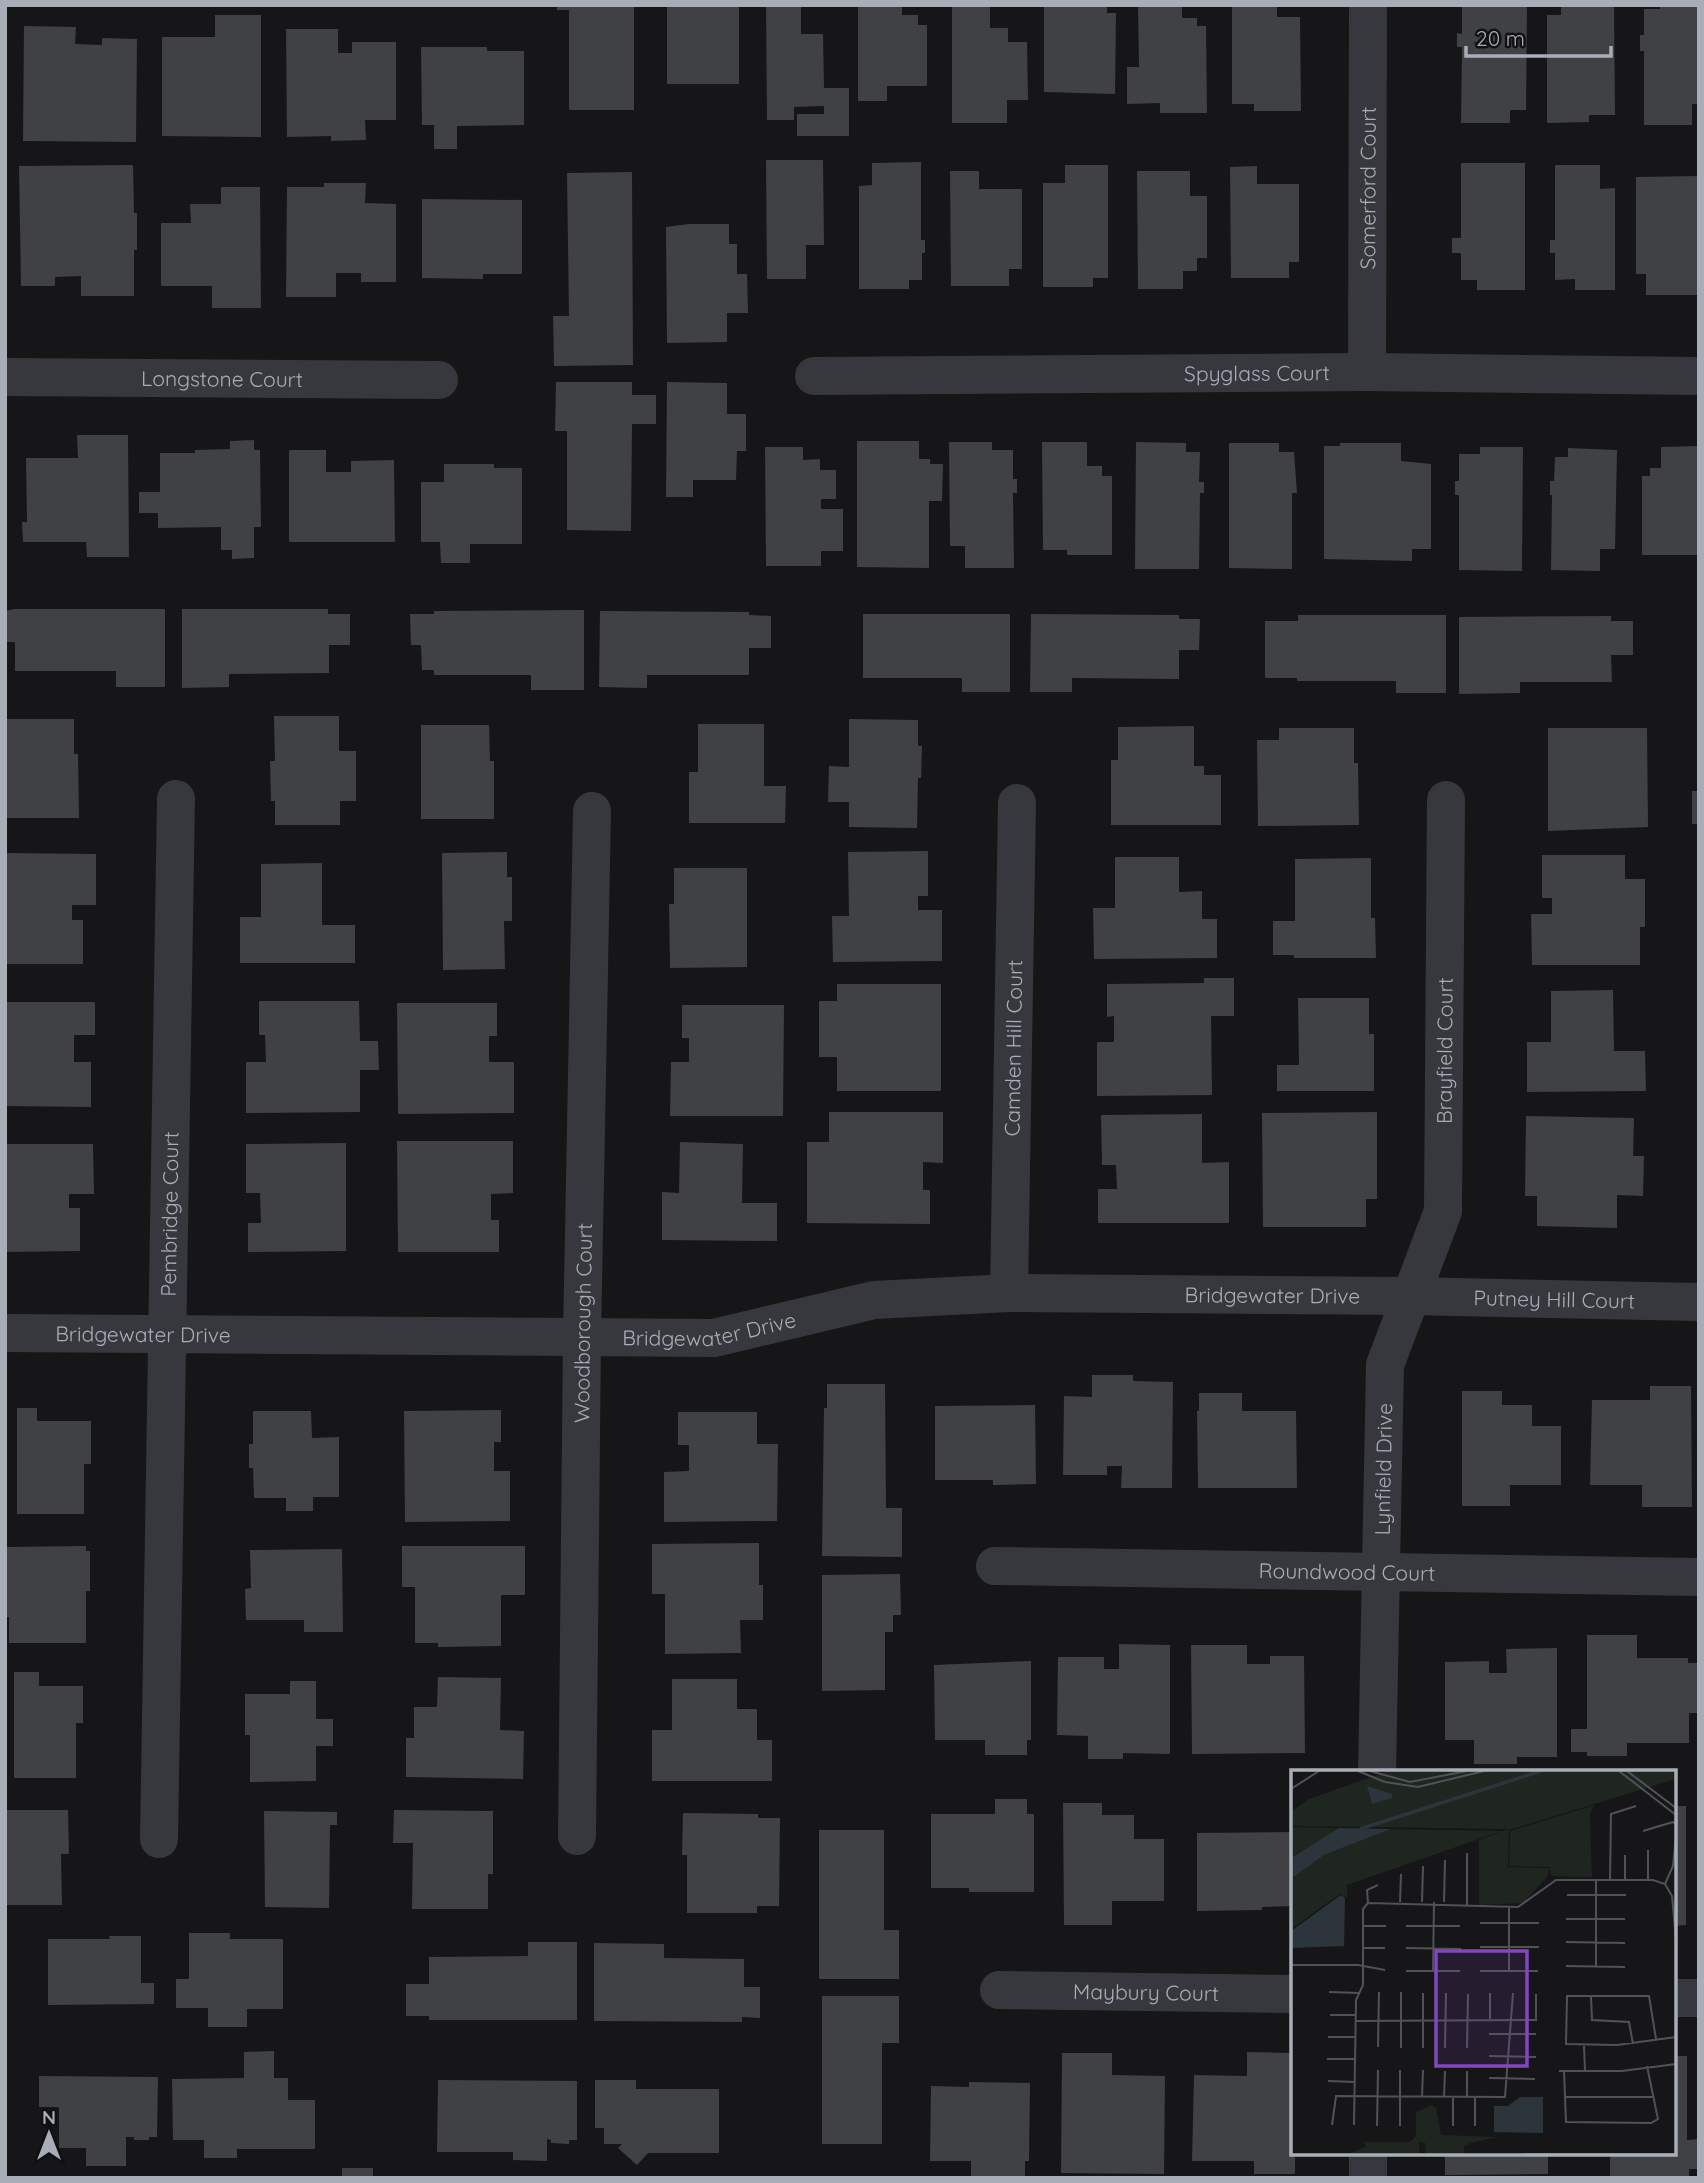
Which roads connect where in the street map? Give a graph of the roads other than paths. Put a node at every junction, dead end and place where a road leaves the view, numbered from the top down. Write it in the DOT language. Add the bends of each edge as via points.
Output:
graph roads {
  1 [pos="1368,5"];
  2 [pos="1367,372"];
  3 [pos="814,376"];
  4 [pos="1699,376"];
  5 [pos="5,377"];
  6 [pos="439,380"];
  7 [pos="176,799"];
  8 [pos="1446,800"];
  9 [pos="1017,803"];
  10 [pos="592,811"];
  11 [pos="1009,1293"];
  12 [pos="1409,1296"];
  13 [pos="1699,1303"];
  14 [pos="5,1333"];
  15 [pos="167,1335"];
  16 [pos="582,1338"];
  17 [pos="995,1566"];
  18 [pos="1381,1573"];
  19 [pos="1699,1577"];
  20 [pos="1377,1770"];
  21 [pos="576,1836"];
  22 [pos="159,1839"];
  23 [pos="999,1990"];
  24 [pos="1291,1994"];
  25 [pos="1676,1998"];
  26 [pos="1699,1998"];
  27 [pos="1368,2155"];
  28 [pos="1368,2178"];
  1 -- 2 [label="street, Somerford Court"];
  2 -- 3 [label="street, Spyglass Court"];
  2 -- 4 [label="street, Spyglass Court"];
  5 -- 6 [label="street, Longstone Court"];
  7 -- 15 [label="street, Pembridge Court"];
  8 -- 12 [label="street, Brayfield Court" via="1443,1211"];
  9 -- 11 [label="street, Camden Hill Court"];
  10 -- 16 [label="street, Woodborough Court"];
  11 -- 12 [label="street, Bridgewater Drive"];
  11 -- 16 [label="street, Bridgewater Drive" via="874,1300 714,1338"];
  12 -- 13 [label="street, Putney Hill Court"];
  12 -- 18 [label="street, Lynfield Drive" via="1385,1365"];
  14 -- 15 [label="street, Bridgewater Drive"];
  15 -- 16 [label="street, Bridgewater Drive"];
  15 -- 22 [label="street, Pembridge Court"];
  16 -- 21 [label="street, Woodborough Court"];
  17 -- 18 [label="street, Roundwood Court"];
  18 -- 19 [label="street, Roundwood Court"];
  18 -- 20 [label="street, Lynfield Drive"];
  23 -- 24 [label="street, Maybury Court"];
  25 -- 26 [label="street"];
  27 -- 28 [label="street"];
}
